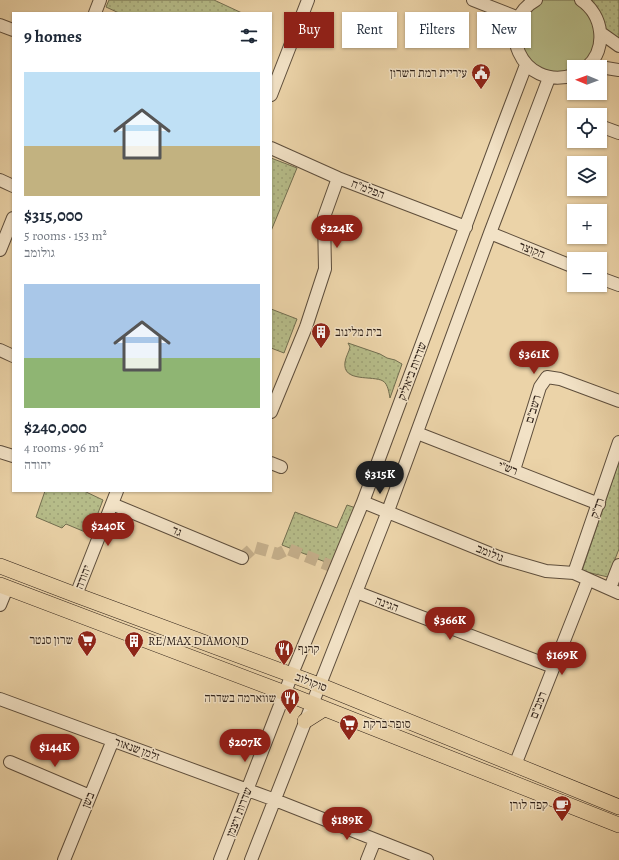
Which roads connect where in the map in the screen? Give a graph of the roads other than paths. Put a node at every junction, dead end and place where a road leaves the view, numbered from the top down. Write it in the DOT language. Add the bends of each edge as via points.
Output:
graph roads {
  1 [pos="100,0"];
  2 [pos="308,0"];
  3 [pos="473,0"];
  4 [pos="536,0"];
  5 [pos="583,1"];
  6 [pos="95,12"];
  7 [pos="504,12"];
  8 [pos="524,12"];
  9 [pos="0,25"];
  10 [pos="12,30"];
  11 [pos="601,33"];
  12 [pos="619,46"];
  13 [pos="517,48"];
  14 [pos="595,60"];
  15 [pos="526,65"];
  16 [pos="607,69"];
  17 [pos="619,70"];
  18 [pos="549,78"];
  19 [pos="567,78"];
  20 [pos="272,92"];
  21 [pos="607,129"];
  22 [pos="619,133"];
  23 [pos="272,148"];
  24 [pos="338,178"];
  25 [pos="0,180"];
  26 [pos="12,186"];
  27 [pos="12,220"];
  28 [pos="466,226"];
  29 [pos="490,233"];
  30 [pos="0,250"];
  31 [pos="567,264"];
  32 [pos="607,281"];
  33 [pos="619,285"];
  34 [pos="0,350"];
  35 [pos="12,356"];
  36 [pos="619,401"];
  37 [pos="272,410"];
  38 [pos="417,433"];
  39 [pos="619,442"];
  40 [pos="0,452"];
  41 [pos="12,456"];
  42 [pos="514,470"];
  43 [pos="117,492"];
  44 [pos="363,502"];
  45 [pos="112,504"];
  46 [pos="599,504"];
  47 [pos="388,511"];
  48 [pos="242,558"];
  49 [pos="619,565"];
  50 [pos="0,566"];
  51 [pos="574,573"];
  52 [pos="588,580"];
  53 [pos="4,586"];
  54 [pos="614,591"];
  55 [pos="356,592"];
  56 [pos="76,595"];
  57 [pos="0,605"];
  58 [pos="553,667"];
  59 [pos="292,675"];
  60 [pos="319,685"];
  61 [pos="285,693"];
  62 [pos="0,698"];
  63 [pos="318,706"];
  64 [pos="305,721"];
  65 [pos="113,740"];
  66 [pos="10,762"];
  67 [pos="515,765"];
  68 [pos="248,790"];
  69 [pos="90,796"];
  70 [pos="275,800"];
  71 [pos="619,807"];
  72 [pos="619,825"];
  73 [pos="375,840"];
  74 [pos="64,860"];
  75 [pos="220,860"];
  76 [pos="251,860"];
  77 [pos="367,860"];
  78 [pos="427,860"];
  1 -- 6 [label="street"];
  2 -- 20 [label="street"];
  3 -- 7 [label="street"];
  4 -- 8 [label="street"];
  5 -- 11 [label="street" via="596,16"];
  9 -- 10 [label="street"];
  11 -- 12 [label="street"];
  11 -- 14 [label="street"];
  13 -- 15 [label="street"];
  15 -- 18 [label="street"];
  15 -- 28 [label="street, שדרות ביאליק"];
  16 -- 17 [label="street"];
  18 -- 19 [label="street"];
  18 -- 29 [label="street"];
  21 -- 22 [label="street"];
  23 -- 24 [label="street, הפלמ\"ח"];
  24 -- 28 [label="street, הפלמ\"ח"];
  24 -- 37 [label="street" via="324,217 325,269 306,327"];
  25 -- 26 [label="street"];
  27 -- 30 [label="street"];
  28 -- 44 [label="street, שדרות ביאליק"];
  29 -- 31 [label="street, הקוצר"];
  29 -- 38 [label="street"];
  32 -- 33 [label="street"];
  34 -- 35 [label="street"];
  36 -- 42 [label="street, רשב\"ם" via="560,379 547,377 540,387"];
  38 -- 42 [label="street, רש\"י"];
  38 -- 47 [label="street"];
  39 -- 46 [label="street, רד\"ק"];
  40 -- 41 [label="street"];
  42 -- 46 [label="street, רש\"י"];
  43 -- 45 [label="street, יהודה"];
  44 -- 47 [label="street, גולומב"];
  44 -- 59 [label="street, שדרות ביאליק"];
  45 -- 48 [label="street, גד"];
  45 -- 56 [label="street, יהודה"];
  46 -- 51 [label="street, רד\"ק"];
  47 -- 51 [label="street, גולומב" via="518,564 546,571"];
  47 -- 55 [label="street"];
  49 -- 54 [label="street"];
  50 -- 56 [label="main road, סוקולוב"];
  51 -- 52 [label="street, גולומב"];
  52 -- 54 [label="street, גולומב"];
  52 -- 58 [label="street, רמב\"ם"];
  53 -- 57 [label="street"];
  53 -- 61 [label="main road, סוקולוב"];
  55 -- 58 [label="street, הגינה"];
  55 -- 60 [label="street"];
  56 -- 59 [label="main road, סוקולוב"];
  58 -- 67 [label="street, רמב\"ם"];
  59 -- 60 [label="main road, סוקולוב"];
  59 -- 61 [label="street, שדרות ויצמן"];
  60 -- 63 [label="street"];
  60 -- 67 [label="main road, סוקולוב"];
  61 -- 63 [label="main road, סוקולוב"];
  61 -- 68 [label="street, שדרות ויצמן"];
  62 -- 65 [label="street, זלמן שנאור"];
  63 -- 64 [label="main road"];
  63 -- 72 [label="main road, סוקולוב"];
  64 -- 70 [label="street"];
  65 -- 68 [label="street, זלמן שנאור"];
  65 -- 69 [label="street, בשן"];
  66 -- 69 [label="street"];
  67 -- 71 [label="main road, סוקולוב"];
  68 -- 70 [label="street, זלמן שנאור"];
  68 -- 75 [label="street, שדרות ויצמן"];
  69 -- 74 [label="street, בשן"];
  70 -- 73 [label="street, זלמן שנאור"];
  70 -- 76 [label="street"];
  73 -- 77 [label="street"];
  73 -- 78 [label="street, זלמן שנאור"];
}
